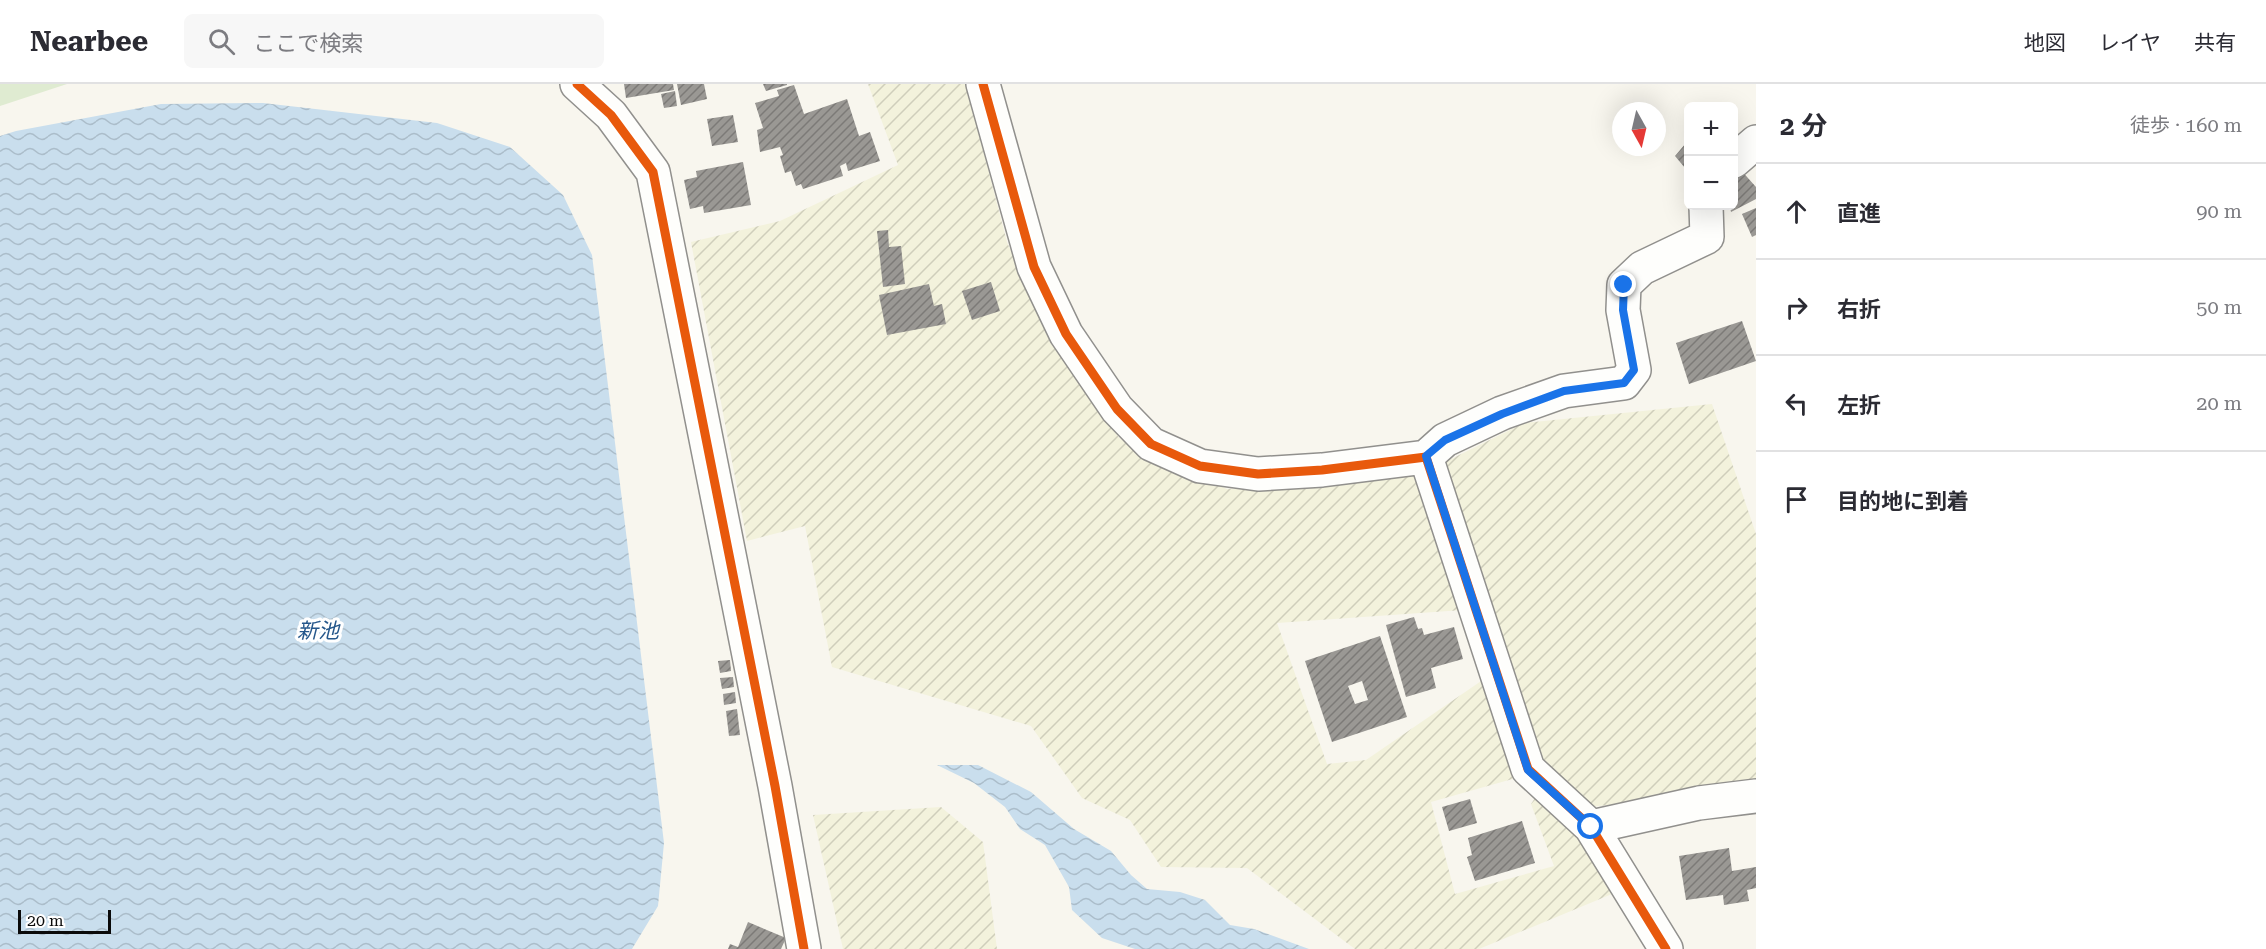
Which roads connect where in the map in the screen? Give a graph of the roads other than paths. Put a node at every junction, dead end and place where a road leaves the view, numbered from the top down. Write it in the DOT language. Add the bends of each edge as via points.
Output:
graph roads {
  1 [pos="577,84"];
  2 [pos="982,84"];
  3 [pos="1756,142"];
  4 [pos="1738,158"];
  5 [pos="1706,210"];
  6 [pos="1426,456"];
  7 [pos="1756,796"];
  8 [pos="1591,827"];
  9 [pos="804,949"];
  10 [pos="1666,949"];
  1 -- 9 [label="street" via="611,116 653,172"];
  2 -- 6 [label="street" via="1034,267 1066,334 1117,409 1151,444 1200,466 1258,474"];
  3 -- 4 [label="street"];
  5 -- 6 [label="street" via="1707,237 1642,268 1624,285 1623,310 1634,370 1624,383 1564,391 1512,410 1445,440"];
  6 -- 8 [label="street" via="1528,770"];
  7 -- 8 [label="street" via="1699,803"];
  8 -- 10 [label="street"];
}
